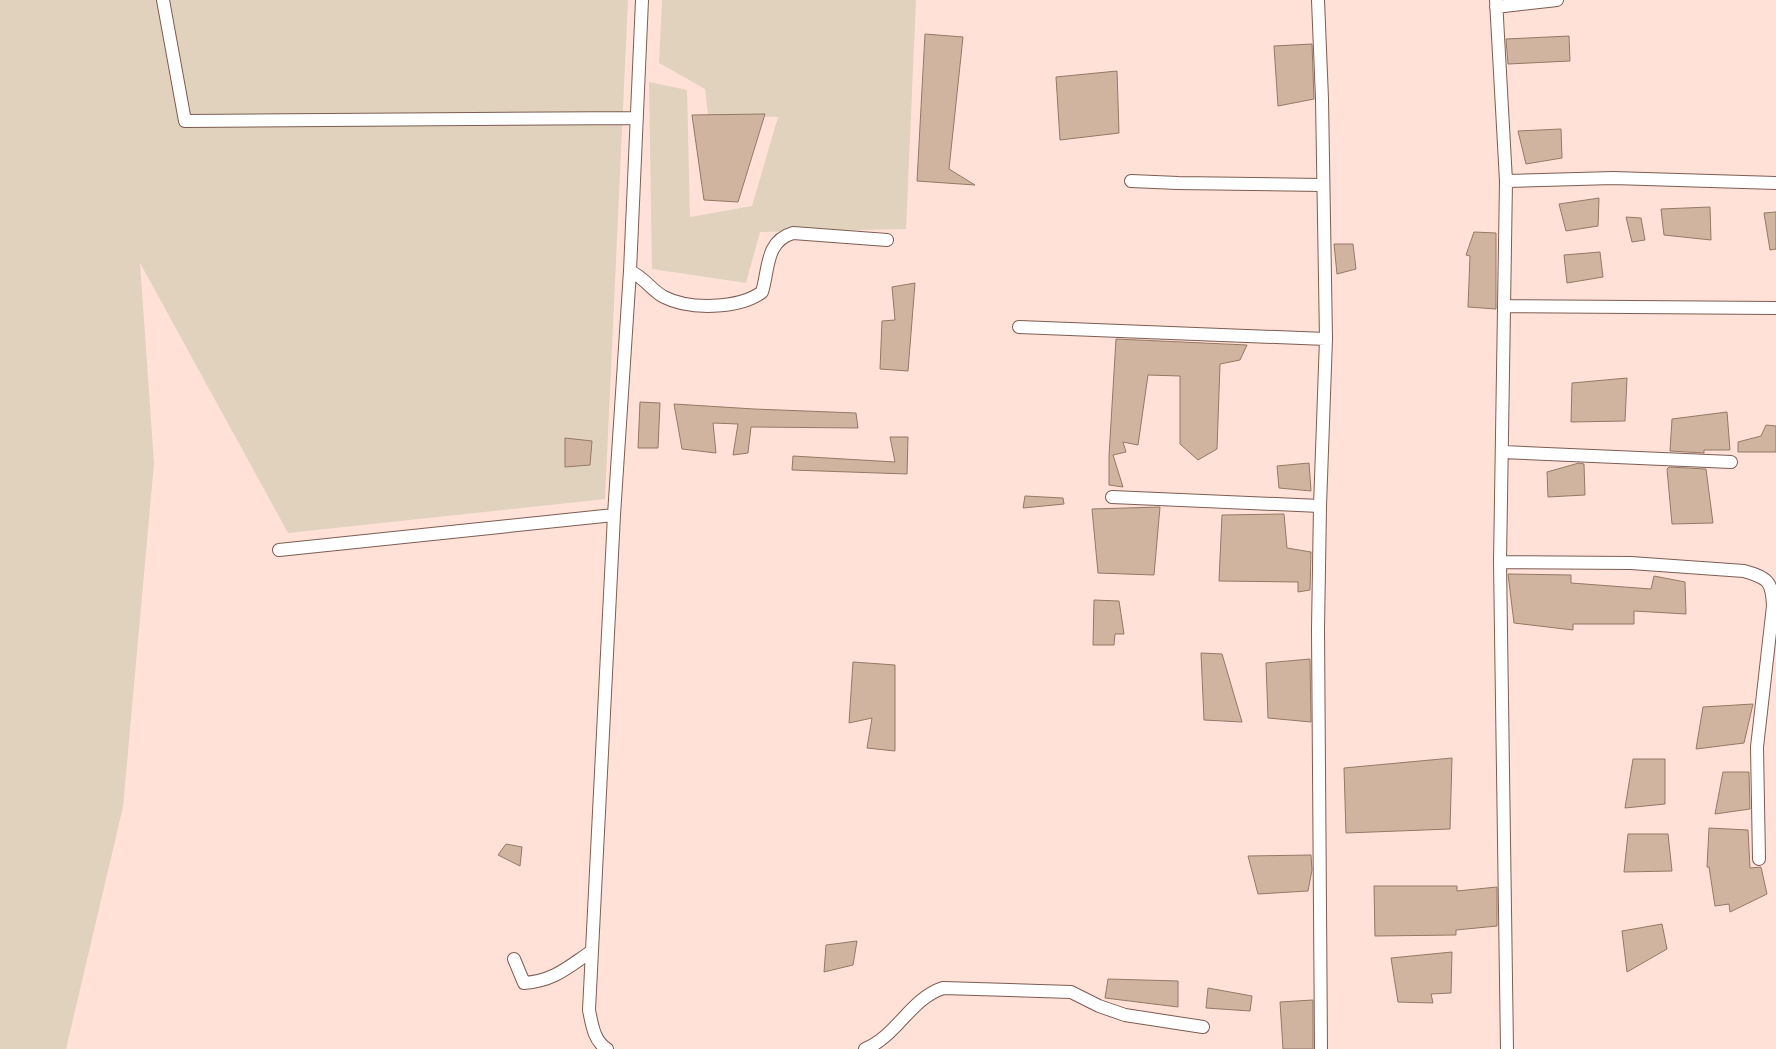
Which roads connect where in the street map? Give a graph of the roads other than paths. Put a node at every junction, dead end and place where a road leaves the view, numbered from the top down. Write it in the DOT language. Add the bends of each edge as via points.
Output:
graph roads {
  1 [pos="164,0"];
  2 [pos="642,0"];
  3 [pos="1318,0"];
  4 [pos="1557,0"];
  5 [pos="1496,3"];
  6 [pos="637,118"];
  7 [pos="1131,180"];
  8 [pos="1506,181"];
  9 [pos="1776,183"];
  10 [pos="1323,185"];
  11 [pos="887,240"];
  12 [pos="630,271"];
  13 [pos="1504,306"];
  14 [pos="1776,308"];
  15 [pos="1019,327"];
  16 [pos="1326,339"];
  17 [pos="1502,452"];
  18 [pos="1731,462"];
  19 [pos="1112,497"];
  20 [pos="1320,506"];
  21 [pos="614,515"];
  22 [pos="280,550"];
  23 [pos="1500,562"];
  24 [pos="1760,859"];
  25 [pos="592,951"];
  26 [pos="514,959"];
  27 [pos="1203,1027"];
  28 [pos="602,1048"];
  29 [pos="865,1049"];
  30 [pos="1322,1049"];
  31 [pos="1507,1049"];
  1 -- 6 [label="street" via="185,121"];
  2 -- 6 [label="street"];
  3 -- 10 [label="street"];
  4 -- 5 [label="street"];
  5 -- 8 [label="street"];
  6 -- 12 [label="street"];
  7 -- 10 [label="street"];
  8 -- 9 [label="street" via="1613,178"];
  8 -- 13 [label="street"];
  10 -- 16 [label="street"];
  11 -- 12 [label="street" via="784,236 769,254 762,292 754,299 737,304 679,303 662,296"];
  12 -- 21 [label="street"];
  13 -- 14 [label="street"];
  13 -- 17 [label="street"];
  15 -- 16 [label="street"];
  16 -- 20 [label="street"];
  17 -- 18 [label="street"];
  17 -- 23 [label="street"];
  19 -- 20 [label="street"];
  20 -- 30 [label="street"];
  21 -- 22 [label="street"];
  21 -- 25 [label="street"];
  23 -- 24 [label="street" via="1631,563 1744,571 1762,576 1772,589 1773,606 1758,747"];
  23 -- 31 [label="street"];
  25 -- 26 [label="street" via="557,975 539,982 524,983"];
  25 -- 28 [label="street" via="589,1010 593,1030"];
  27 -- 29 [label="street" via="1126,1015 1071,992 943,988 923,998 888,1036"];
}
